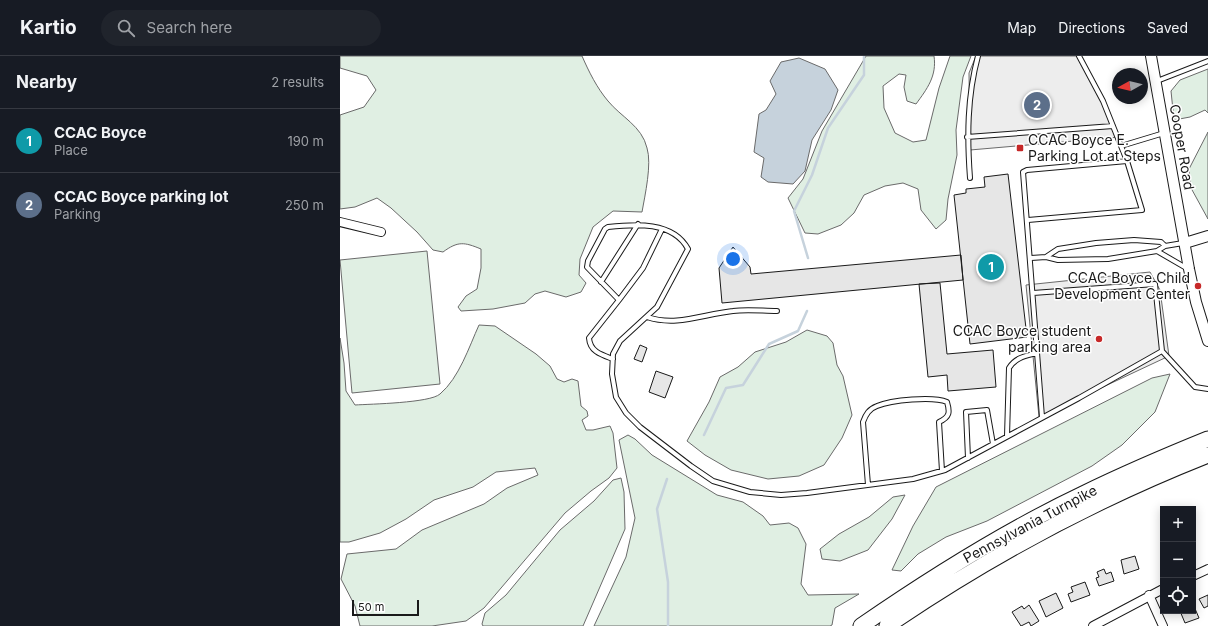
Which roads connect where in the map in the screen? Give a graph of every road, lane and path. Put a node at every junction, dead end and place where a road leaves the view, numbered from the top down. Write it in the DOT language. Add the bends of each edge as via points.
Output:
graph roads {
  1 [pos="978,56"];
  2 [pos="1079,56"];
  3 [pos="1151,56"];
  4 [pos="1208,61"];
  5 [pos="1157,81"];
  6 [pos="1113,126"];
  7 [pos="1164,133"];
  8 [pos="967,137"];
  9 [pos="1121,146"];
  10 [pos="1126,161"];
  11 [pos="970,178"];
  12 [pos="1028,220"];
  13 [pos="340,222"];
  14 [pos="638,224"];
  15 [pos="662,230"];
  16 [pos="381,232"];
  17 [pos="1208,236"];
  18 [pos="1185,243"];
  19 [pos="1165,246"];
  20 [pos="1157,251"];
  21 [pos="1046,257"];
  22 [pos="1031,258"];
  23 [pos="1189,270"];
  24 [pos="601,282"];
  25 [pos="1033,293"];
  26 [pos="619,300"];
  27 [pos="777,311"];
  28 [pos="647,317"];
  29 [pos="1208,341"];
  30 [pos="1162,351"];
  31 [pos="1037,353"];
  32 [pos="613,359"];
  33 [pos="1208,389"];
  34 [pos="1042,417"];
  35 [pos="1007,436"];
  36 [pos="1208,439"];
  37 [pos="993,444"];
  38 [pos="1208,455"];
  39 [pos="968,458"];
  40 [pos="942,471"];
  41 [pos="868,485"];
  42 [pos="1208,570"];
  43 [pos="1196,575"];
  44 [pos="1160,590"];
  45 [pos="1148,596"];
  46 [pos="861,626"];
  47 [pos="887,626"];
  48 [pos="1093,626"];
  49 [pos="1163,626"];
  1 -- 8 [label="lane"];
  2 -- 6 [label="lane"];
  3 -- 5 [label="street, Cooper Road"];
  4 -- 5 [label="lane"];
  5 -- 7 [label="street, Cooper Road"];
  6 -- 8 [label="lane"];
  6 -- 9 [label="lane"];
  7 -- 9 [label="lane"];
  7 -- 18 [label="street, Cooper Road"];
  8 -- 11 [label="lane"];
  9 -- 10 [label="lane"];
  10 -- 12 [label="lane" via="1023,172"];
  10 -- 12 [label="lane" via="1142,210"];
  12 -- 22 [label="lane"];
  13 -- 16 [label="street"];
  14 -- 15 [label="lane"];
  14 -- 24 [label="lane"];
  14 -- 24 [label="lane" via="605,229 588,260 587,267"];
  15 -- 26 [label="lane" via="643,268"];
  15 -- 28 [label="lane" via="683,240 688,249 657,308"];
  17 -- 18 [label="street"];
  18 -- 19 [label="lane"];
  18 -- 23 [label="street, Cooper Road"];
  19 -- 20 [label="lane"];
  19 -- 21 [label="lane" via="1160,242 1134,240 1096,243 1058,249"];
  20 -- 21 [label="lane" via="1108,259 1058,260"];
  20 -- 23 [label="lane"];
  21 -- 22 [label="lane"];
  22 -- 25 [label="lane"];
  23 -- 29 [label="street, Cooper Road"];
  24 -- 26 [label="lane"];
  25 -- 30 [label="lane" via="1155,284"];
  25 -- 31 [label="lane"];
  26 -- 32 [label="lane" via="589,338 594,352"];
  27 -- 28 [label="lane" via="734,311 680,322 658,321"];
  28 -- 32 [label="lane" via="620,341"];
  30 -- 33 [label="lane" via="1195,387"];
  30 -- 34 [label="lane"];
  31 -- 34 [label="lane"];
  31 -- 35 [label="lane" via="1013,361 1009,368"];
  32 -- 41 [label="lane" via="612,374 616,397 626,414 713,481 750,492 781,495"];
  34 -- 35 [label="lane"];
  35 -- 37 [label="lane"];
  36 -- 46 [label="highway, Pennsylvania Turnpike" via="1118,477 1029,522 941,573"];
  37 -- 39 [label="lane"];
  37 -- 39 [label="lane" via="987,410 966,412"];
  38 -- 47 [label="highway, Pennsylvania Turnpike" via="1100,501 1032,536 954,582"];
  39 -- 40 [label="lane"];
  40 -- 41 [label="lane" via="913,479"];
  40 -- 41 [label="lane" via="939,422 946,419 950,412 947,402 940,398 893,402 876,406 867,413 863,422"];
  42 -- 43 [label="street"];
  44 -- 45 [label="street"];
  45 -- 48 [label="street"];
  45 -- 49 [label="street"];
}
